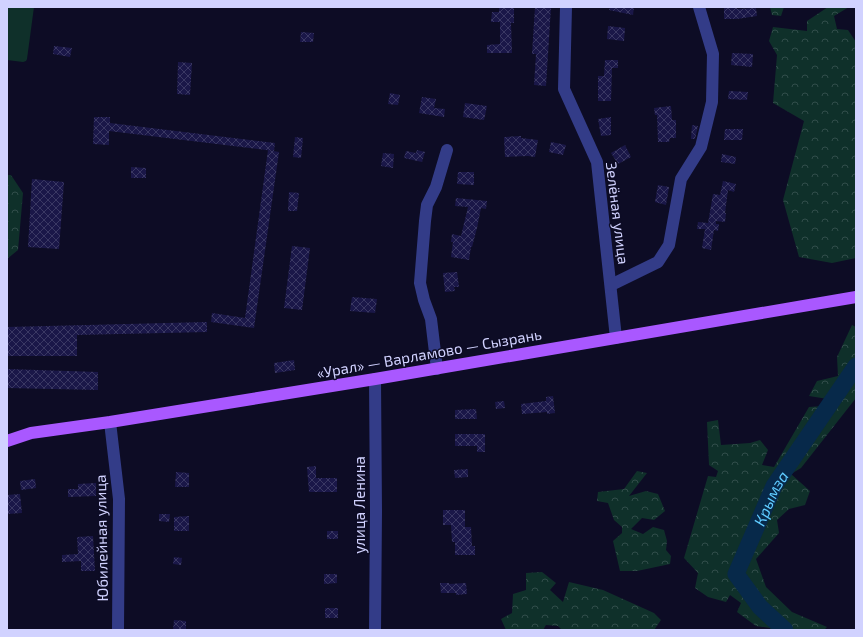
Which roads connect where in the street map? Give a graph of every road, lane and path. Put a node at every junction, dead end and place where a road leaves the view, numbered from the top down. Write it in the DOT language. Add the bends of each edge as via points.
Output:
graph roads {
  1 [pos="566,7"];
  2 [pos="699,7"];
  3 [pos="447,150"];
  4 [pos="611,285"];
  5 [pos="856,297"];
  6 [pos="616,338"];
  7 [pos="436,368"];
  8 [pos="375,379"];
  9 [pos="110,422"];
  10 [pos="7,442"];
  11 [pos="118,630"];
  12 [pos="375,630"];
  1 -- 4 [label="street, Зелёная улица" via="564,89 597,162"];
  2 -- 4 [label="street, Зелёная улица" via="713,54 712,102 701,148 681,179 669,245 658,262"];
  3 -- 7 [label="street" via="436,187 427,205 420,283 431,319"];
  4 -- 6 [label="street, Зелёная улица"];
  5 -- 6 [label="main road, «Урал» — Варламово — Сызрань"];
  6 -- 7 [label="main road, «Урал» — Варламово — Сызрань"];
  7 -- 8 [label="main road, «Урал» — Варламово — Сызрань"];
  8 -- 9 [label="main road, «Урал» — Варламово — Сызрань"];
  8 -- 12 [label="street, улица Ленина"];
  9 -- 10 [label="main road, «Урал» — Варламово — Сызрань" via="31,433"];
  9 -- 11 [label="street, Юбилейная улица" via="119,499"];
}
